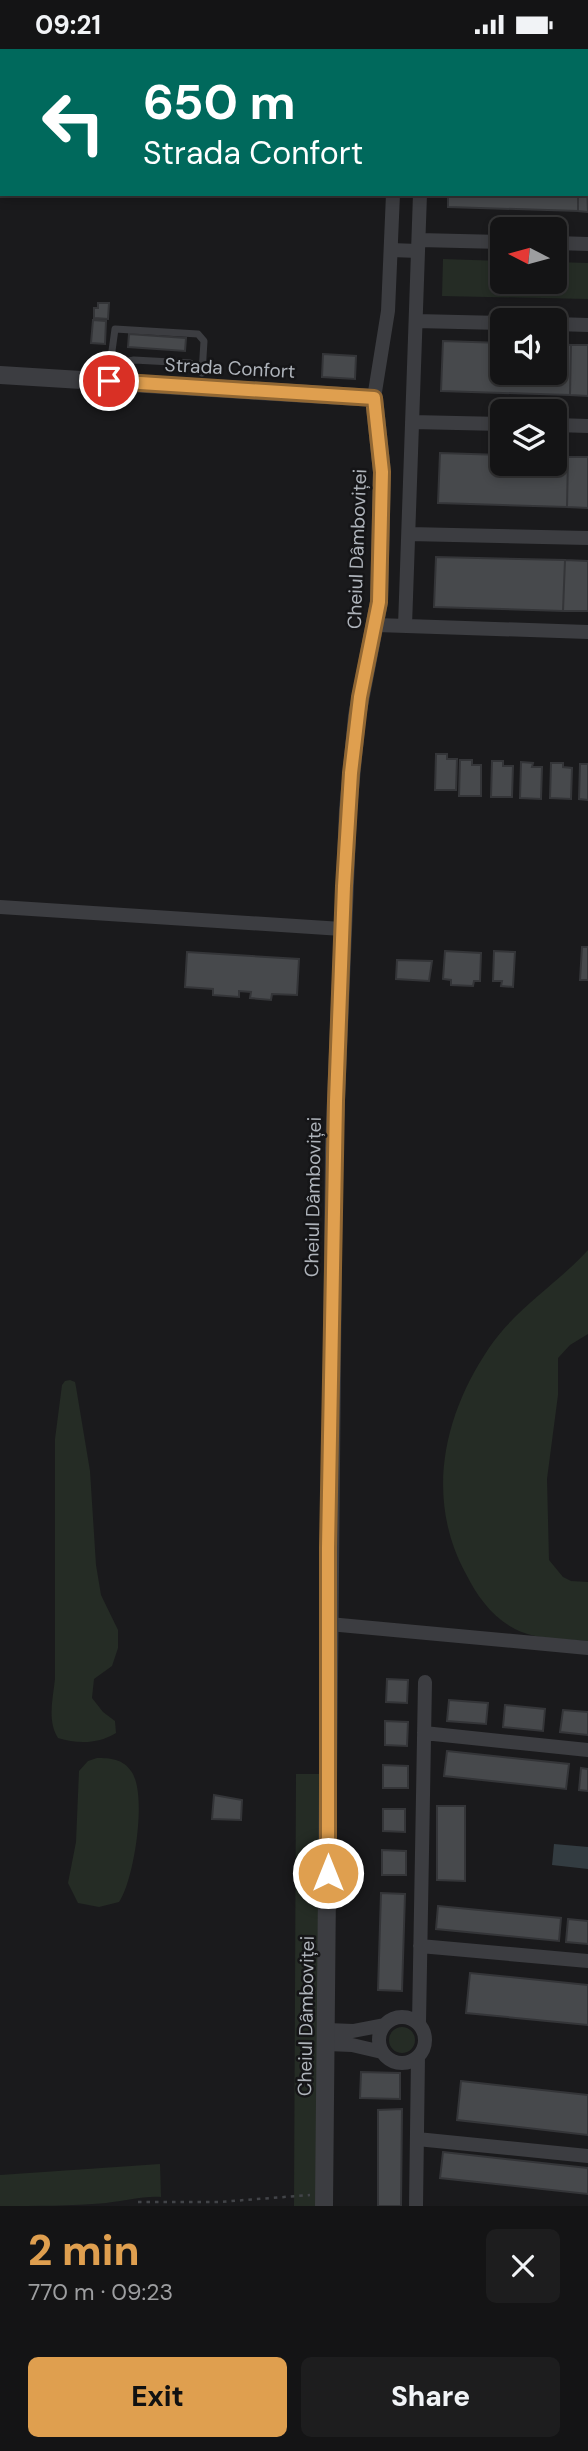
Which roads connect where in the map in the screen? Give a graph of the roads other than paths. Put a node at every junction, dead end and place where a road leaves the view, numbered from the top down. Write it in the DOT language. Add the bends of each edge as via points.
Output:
graph roads {
  1 [pos="393,196"];
  2 [pos="420,196"];
  3 [pos="490,243"];
  4 [pos="567,243"];
  5 [pos="588,244"];
  6 [pos="418,246"];
  7 [pos="391,250"];
  8 [pos="416,321"];
  9 [pos="490,323"];
  10 [pos="567,324"];
  11 [pos="588,325"];
  12 [pos="0,375"];
  13 [pos="112,376"];
  14 [pos="203,380"];
  15 [pos="374,398"];
  16 [pos="412,422"];
  17 [pos="490,424"];
  18 [pos="567,425"];
  19 [pos="588,426"];
  20 [pos="409,534"];
  21 [pos="588,538"];
  22 [pos="377,625"];
  23 [pos="405,626"];
  24 [pos="588,632"];
  25 [pos="0,907"];
  26 [pos="342,929"];
  27 [pos="329,1624"];
  28 [pos="588,1648"];
  29 [pos="425,1682"];
  30 [pos="424,1733"];
  31 [pos="588,1750"];
  32 [pos="420,1946"];
  33 [pos="588,1961"];
  34 [pos="419,2023"];
  35 [pos="384,2025"];
  36 [pos="327,2037"];
  37 [pos="382,2052"];
  38 [pos="418,2057"];
  39 [pos="417,2139"];
  40 [pos="588,2156"];
  41 [pos="324,2201"];
  42 [pos="416,2206"];
  1 -- 7 [label="street, Cheiul Dâmboviței"];
  2 -- 6 [label="street"];
  3 -- 6 [label="street"];
  4 -- 5 [label="street"];
  6 -- 7 [label="street"];
  6 -- 8 [label="street"];
  7 -- 15 [label="street, Cheiul Dâmboviței" via="388,311"];
  8 -- 9 [label="street"];
  8 -- 16 [label="street"];
  10 -- 11 [label="street"];
  12 -- 13 [label="street, Strada Confort"];
  13 -- 14 [label="street, Strada Confort"];
  13 -- 14 [label="lane" via="115,329 198,334 204,341"];
  14 -- 15 [label="street, Strada Confort"];
  15 -- 22 [label="street, Cheiul Dâmboviței" via="383,502"];
  16 -- 17 [label="street"];
  16 -- 20 [label="street"];
  18 -- 19 [label="street"];
  20 -- 21 [label="street"];
  20 -- 23 [label="street"];
  22 -- 23 [label="street"];
  22 -- 26 [label="street, Cheiul Dâmboviței" via="354,741"];
  23 -- 24 [label="street"];
  25 -- 26 [label="street"];
  26 -- 27 [label="street, Cheiul Dâmboviței" via="332,1252"];
  27 -- 28 [label="street"];
  27 -- 36 [label="street, Cheiul Dâmboviței"];
  29 -- 30 [label="street"];
  30 -- 31 [label="street"];
  30 -- 32 [label="street"];
  32 -- 33 [label="street"];
  32 -- 34 [label="street"];
  34 -- 35 [label="street" via="397,2017"];
  34 -- 38 [label="street" via="426,2040"];
  35 -- 36 [label="street"];
  35 -- 37 [label="street" via="379,2038"];
  36 -- 37 [label="street"];
  36 -- 41 [label="street, Cheiul Dâmboviței"];
  37 -- 38 [label="street" via="398,2063"];
  38 -- 39 [label="street"];
  39 -- 40 [label="street"];
  39 -- 42 [label="street"];
}
